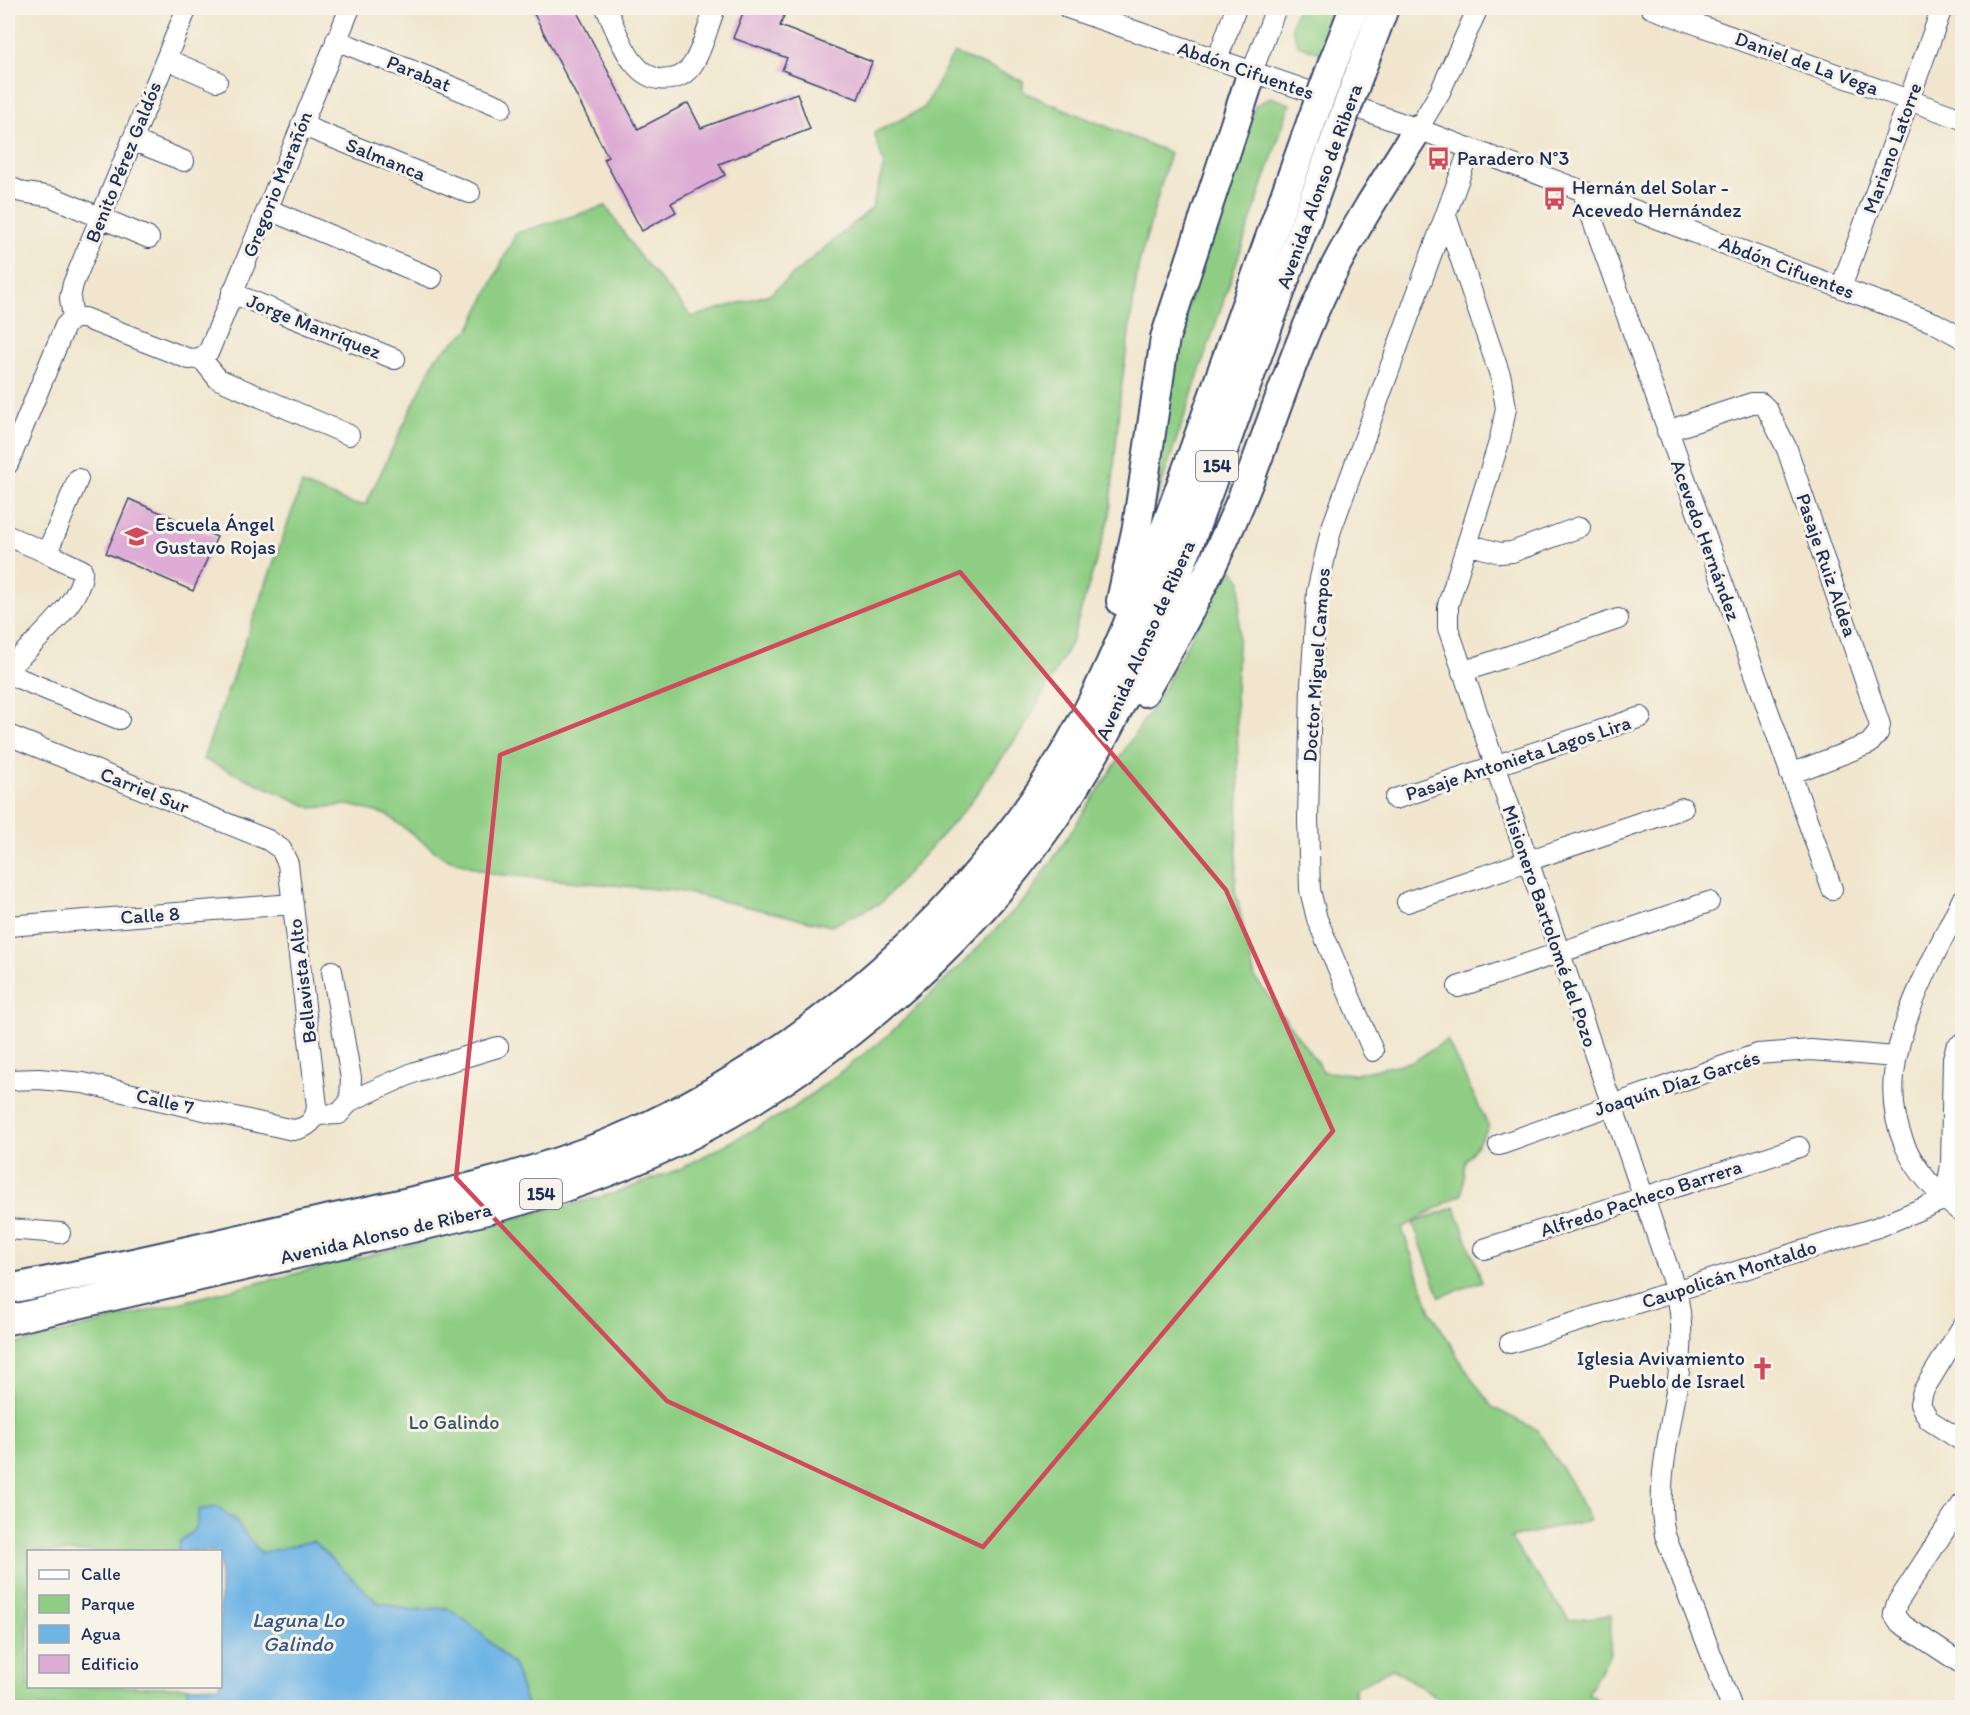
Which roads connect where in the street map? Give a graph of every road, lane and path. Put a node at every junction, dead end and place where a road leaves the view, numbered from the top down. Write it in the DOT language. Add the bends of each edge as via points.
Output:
graph roads {
  1 [pos="187,8"];
  2 [pos="350,8"];
  3 [pos="606,8"];
  4 [pos="715,8"];
  5 [pos="1068,8"];
  6 [pos="1236,8"];
  7 [pos="1276,8"];
  8 [pos="1354,8"];
  9 [pos="1384,8"];
  10 [pos="1478,8"];
  11 [pos="1651,8"];
  12 [pos="1942,8"];
  13 [pos="1676,12"];
  14 [pos="336,40"];
  15 [pos="166,59"];
  16 [pos="1217,60"];
  17 [pos="1252,72"];
  18 [pos="217,81"];
  19 [pos="1909,100"];
  20 [pos="502,106"];
  21 [pos="1962,119"];
  22 [pos="301,125"];
  23 [pos="1418,129"];
  24 [pos="132,140"];
  25 [pos="1470,148"];
  26 [pos="184,161"];
  27 [pos="8,186"];
  28 [pos="1582,190"];
  29 [pos="470,193"];
  30 [pos="267,209"];
  31 [pos="1446,216"];
  32 [pos="100,218"];
  33 [pos="149,238"];
  34 [pos="432,278"];
  35 [pos="1841,288"];
  36 [pos="232,292"];
  37 [pos="73,318"];
  38 [pos="1962,338"];
  39 [pos="201,358"];
  40 [pos="395,359"];
  41 [pos="1667,431"];
  42 [pos="349,435"];
  43 [pos="8,464"];
  44 [pos="78,479"];
  45 [pos="1580,527"];
  46 [pos="8,536"];
  47 [pos="1467,544"];
  48 [pos="47,553"];
  49 [pos="1618,619"];
  50 [pos="8,669"];
  51 [pos="1462,672"];
  52 [pos="8,674"];
  53 [pos="1100,687"];
  54 [pos="1641,717"];
  55 [pos="119,719"];
  56 [pos="8,735"];
  57 [pos="1495,766"];
  58 [pos="1790,774"];
  59 [pos="1072,790"];
  60 [pos="1395,799"];
  61 [pos="1683,808"];
  62 [pos="281,849"];
  63 [pos="1527,861"];
  64 [pos="1832,889"];
  65 [pos="1962,900"];
  66 [pos="1407,902"];
  67 [pos="1709,902"];
  68 [pos="293,904"];
  69 [pos="8,926"];
  70 [pos="1559,952"];
  71 [pos="332,971"];
  72 [pos="1458,987"];
  73 [pos="1962,1042"];
  74 [pos="498,1047"];
  75 [pos="1373,1051"];
  76 [pos="1895,1057"];
  77 [pos="8,1080"];
  78 [pos="350,1101"];
  79 [pos="1611,1103"];
  80 [pos="316,1115"];
  81 [pos="1499,1144"];
  82 [pos="1799,1147"];
  83 [pos="1643,1197"];
  84 [pos="1945,1199"];
  85 [pos="1962,1213"];
  86 [pos="8,1229"];
  87 [pos="60,1233"];
  88 [pos="1484,1249"];
  89 [pos="8,1289"];
  90 [pos="1676,1291"];
  91 [pos="8,1320"];
  92 [pos="1962,1327"];
  93 [pos="1510,1343"];
  94 [pos="1962,1441"];
  95 [pos="1962,1504"];
  96 [pos="1962,1664"];
  97 [pos="1732,1707"];
  1 -- 15 [label="street, Benito Pérez Galdós"];
  2 -- 14 [label="street, Gregorio Marañón"];
  3 -- 4 [label="street" via="636,66 650,77 666,80 684,74 694,63"];
  5 -- 16 [label="street, Abdón Cifuentes"];
  6 -- 16 [label="street"];
  7 -- 17 [label="street"];
  8 -- 53 [label="highway, Avenida Alonso de Ribera / 154, bridge" via="1161,538"];
  9 -- 59 [label="highway, Avenida Alonso de Ribera / 154, bridge" via="1178,570 1134,674"];
  10 -- 23 [label="street"];
  11 -- 13 [label="street, Daniel de La Vega"];
  12 -- 19 [label="street, Mariano Latorre"];
  13 -- 19 [label="street, Daniel de La Vega"];
  14 -- 20 [label="street, Parabat"];
  14 -- 22 [label="street, Gregorio Marañón"];
  15 -- 18 [label="street"];
  15 -- 24 [label="street, Benito Pérez Galdós"];
  16 -- 17 [label="street, Abdón Cifuentes"];
  17 -- 23 [label="street, Abdón Cifuentes"];
  17 -- 53 [label="highway" via="1165,338 1137,527"];
  19 -- 21 [label="street, Daniel de La Vega"];
  19 -- 35 [label="street, Mariano Latorre"];
  22 -- 29 [label="street, Salmanca"];
  22 -- 30 [label="street, Gregorio Marañón"];
  23 -- 25 [label="street, Abdón Cifuentes"];
  23 -- 59 [label="highway" via="1328,280 1292,363 1238,508 1205,577 1134,708 1100,758"];
  24 -- 26 [label="street"];
  24 -- 32 [label="street, Benito Pérez Galdós"];
  25 -- 28 [label="street, Abdón Cifuentes"];
  25 -- 31 [label="street"];
  27 -- 32 [label="street" via="52,197"];
  28 -- 35 [label="street, Abdón Cifuentes"];
  28 -- 41 [label="street, Acevedo Hernández"];
  30 -- 34 [label="street"];
  30 -- 36 [label="street, Gregorio Marañón"];
  31 -- 47 [label="street, Misionero Bartolomé del Pozo" via="1505,393 1504,424"];
  31 -- 75 [label="street, Doctor Miguel Campos" via="1331,530 1315,611 1309,758 1310,890 1317,920"];
  32 -- 33 [label="street"];
  32 -- 37 [label="street, Benito Pérez Galdós" via="71,291"];
  35 -- 38 [label="street, Abdón Cifuentes" via="1942,326"];
  36 -- 39 [label="street, Gregorio Marañón" via="208,351"];
  36 -- 40 [label="street, Jorge Manríquez"];
  37 -- 39 [label="street" via="84,318 189,359"];
  37 -- 43 [label="street" via="65,326"];
  39 -- 42 [label="street" via="218,380"];
  41 -- 58 [label="street, Acevedo Hernández"];
  41 -- 58 [label="street, Pasaje Ruiz Aldea" via="1752,402 1761,403 1774,420 1799,480 1880,725 1869,744"];
  44 -- 48 [label="street"];
  45 -- 47 [label="street" via="1512,552 1500,553"];
  46 -- 48 [label="street"];
  47 -- 51 [label="street, Misionero Bartolomé del Pozo" via="1447,617"];
  48 -- 50 [label="street" via="82,570 82,577 73,600"];
  49 -- 51 [label="street"];
  51 -- 57 [label="street, Misionero Bartolomé del Pozo"];
  52 -- 55 [label="street"];
  53 -- 89 [label="highway, Avenida Alonso de Ribera / 154" via="1056,767 1027,808 967,885 938,915 876,975 773,1055 694,1102 613,1142 488,1182"];
  54 -- 57 [label="street, Pasaje Antonieta Lagos Lira"];
  56 -- 62 [label="street, Carriel Sur" via="268,840"];
  57 -- 60 [label="street, Pasaje Antonieta Lagos Lira"];
  57 -- 63 [label="street, Misionero Bartolomé del Pozo"];
  58 -- 64 [label="street, Acevedo Hernández"];
  59 -- 91 [label="highway, Avenida Alonso de Ribera / 154" via="993,897 916,976 812,1059 674,1142 623,1166 509,1204"];
  61 -- 63 [label="street"];
  62 -- 68 [label="street, Bellavista Alto" via="288,864"];
  63 -- 66 [label="street"];
  63 -- 70 [label="street, Misionero Bartolomé del Pozo"];
  65 -- 76 [label="street" via="1915,994"];
  67 -- 70 [label="street"];
  68 -- 69 [label="street, Calle 8"];
  68 -- 80 [label="street, Bellavista Alto"];
  70 -- 72 [label="street"];
  70 -- 79 [label="street, Misionero Bartolomé del Pozo"];
  71 -- 78 [label="street" via="351,1078"];
  73 -- 84 [label="street" via="1953,1058 1951,1165"];
  74 -- 78 [label="street, Calle 7" via="415,1072"];
  76 -- 79 [label="street, Joaquín Díaz Garcés" via="1811,1050 1758,1054"];
  76 -- 84 [label="street" via="1894,1106 1899,1126 1918,1168"];
  77 -- 80 [label="street, Calle 7" via="83,1083 286,1130 300,1129"];
  78 -- 80 [label="street, Calle 7" via="339,1114"];
  79 -- 81 [label="street, Joaquín Díaz Garcés"];
  79 -- 83 [label="street, Misionero Bartolomé del Pozo"];
  82 -- 83 [label="street, Alfredo Pacheco Barrera"];
  83 -- 88 [label="street, Alfredo Pacheco Barrera"];
  83 -- 90 [label="street, Misionero Bartolomé del Pozo"];
  84 -- 85 [label="street"];
  84 -- 90 [label="street, Caupolicán Montaldo" via="1878,1227"];
  86 -- 87 [label="street"];
  90 -- 93 [label="street, Caupolicán Montaldo"];
  90 -- 97 [label="street, Misionero Bartolomé del Pozo" via="1681,1351 1662,1488 1662,1518 1665,1535"];
  92 -- 94 [label="street" via="1923,1391 1920,1404 1929,1420"];
  95 -- 96 [label="street" via="1897,1603 1894,1614 1900,1623"];
}
